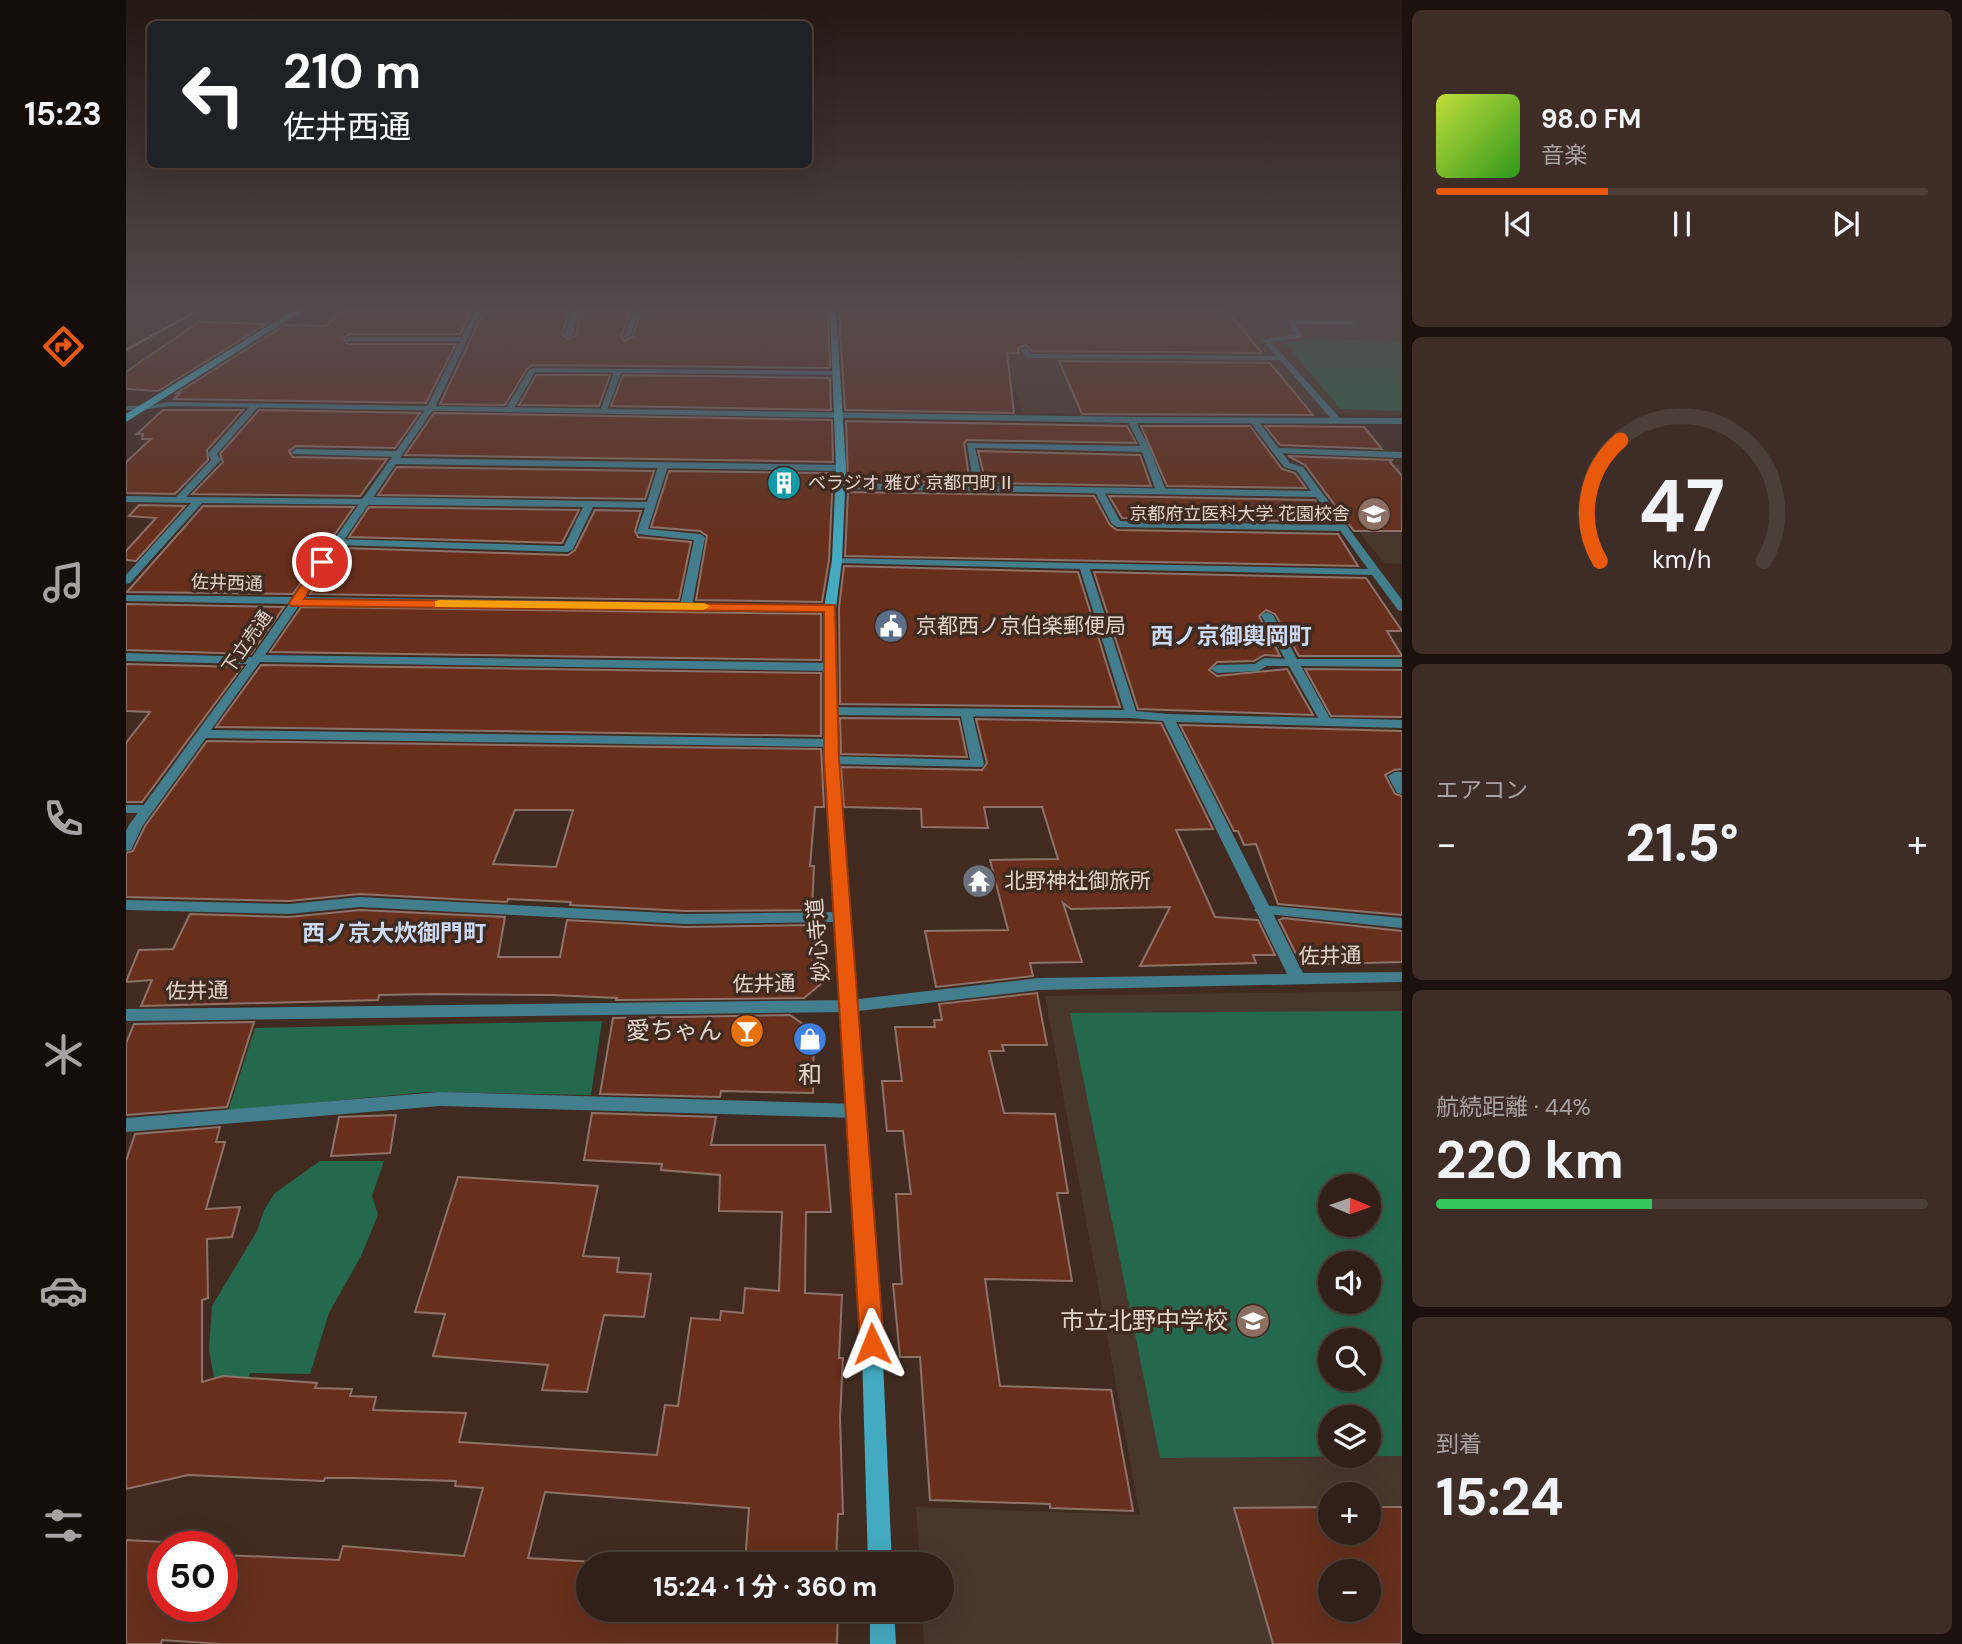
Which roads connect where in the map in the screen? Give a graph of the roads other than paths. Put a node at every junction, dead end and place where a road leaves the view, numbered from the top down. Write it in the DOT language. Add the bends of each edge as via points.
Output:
graph roads {
  1 [pos="175,388"];
  2 [pos="440,388"];
  3 [pos="522,388"];
  4 [pos="612,388"];
  5 [pos="838,388"];
  6 [pos="1308,388"];
  7 [pos="256,405"];
  8 [pos="431,407"];
  9 [pos="126,408"];
  10 [pos="142,408"];
  11 [pos="510,408"];
  12 [pos="603,410"];
  13 [pos="839,413"];
  14 [pos="126,418"];
  15 [pos="1253,419"];
  16 [pos="1131,420"];
  17 [pos="1337,420"];
  18 [pos="1402,421"];
  19 [pos="1146,449"];
  20 [pos="1276,451"];
  21 [pos="296,452"];
  22 [pos="1402,455"];
  23 [pos="395,457"];
  24 [pos="663,466"];
  25 [pos="841,468"];
  26 [pos="841,486"];
  27 [pos="979,488"];
  28 [pos="1099,490"];
  29 [pos="1161,491"];
  30 [pos="1317,494"];
  31 [pos="126,499"];
  32 [pos="178,500"];
  33 [pos="199,500"];
  34 [pos="364,501"];
  35 [pos="589,505"];
  36 [pos="651,505"];
  37 [pos="1344,528"];
  38 [pos="336,542"];
  39 [pos="837,560"];
  40 [pos="1084,565"];
  41 [pos="1376,572"];
  42 [pos="126,581"];
  43 [pos="126,598"];
  44 [pos="295,603"];
  45 [pos="685,606"];
  46 [pos="830,608"];
  47 [pos="1402,608"];
  48 [pos="1267,615"];
  49 [pos="126,657"];
  50 [pos="256,660"];
  51 [pos="1293,663"];
  52 [pos="1402,663"];
  53 [pos="830,667"];
  54 [pos="1217,669"];
  55 [pos="830,711"];
  56 [pos="966,712"];
  57 [pos="1131,714"];
  58 [pos="1168,718"];
  59 [pos="1326,722"];
  60 [pos="1402,724"];
  61 [pos="203,734"];
  62 [pos="831,743"];
  63 [pos="831,760"];
  64 [pos="1402,776"];
  65 [pos="1402,790"];
  66 [pos="126,809"];
  67 [pos="147,809"];
  68 [pos="126,847"];
  69 [pos="126,905"];
  70 [pos="1262,910"];
  71 [pos="842,917"];
  72 [pos="1402,923"];
  73 [pos="1402,977"];
  74 [pos="1298,980"];
  75 [pos="850,1006"];
  76 [pos="126,1015"];
  77 [pos="858,1111"];
  78 [pos="126,1125"];
  79 [pos="880,1552"];
  80 [pos="882,1622"];
  81 [pos="883,1644"];
  1 -- 10 [label="main road"];
  2 -- 8 [label="street, 下立売通"];
  3 -- 11 [label="street"];
  4 -- 12 [label="street"];
  5 -- 13 [label="main road, 妙心寺道"];
  6 -- 17 [label="street"];
  7 -- 8 [label="street"];
  7 -- 10 [label="street"];
  7 -- 32 [label="street" via="212,454 216,460"];
  8 -- 11 [label="street"];
  8 -- 23 [label="street, 下立売通"];
  9 -- 10 [label="street"];
  10 -- 14 [label="main road"];
  11 -- 12 [label="street"];
  12 -- 13 [label="street"];
  13 -- 16 [label="street"];
  13 -- 25 [label="main road, 妙心寺道"];
  15 -- 16 [label="street"];
  15 -- 17 [label="street"];
  15 -- 20 [label="street"];
  16 -- 19 [label="street"];
  17 -- 18 [label="street"];
  19 -- 27 [label="street" via="970,445"];
  19 -- 29 [label="street"];
  20 -- 22 [label="street"];
  20 -- 30 [label="street" via="1287,465 1300,469"];
  21 -- 23 [label="street"];
  23 -- 24 [label="street"];
  23 -- 34 [label="street, 下立売通"];
  24 -- 25 [label="street"];
  24 -- 36 [label="street"];
  25 -- 26 [label="main road, 妙心寺道"];
  26 -- 27 [label="street"];
  26 -- 39 [label="main road, 妙心寺道"];
  27 -- 28 [label="street"];
  28 -- 29 [label="street"];
  28 -- 37 [label="street" via="1117,524"];
  29 -- 30 [label="street"];
  30 -- 37 [label="street"];
  31 -- 32 [label="street"];
  32 -- 33 [label="street"];
  33 -- 34 [label="street"];
  33 -- 42 [label="street"];
  34 -- 35 [label="street"];
  34 -- 38 [label="street, 下立売通"];
  35 -- 36 [label="street"];
  35 -- 38 [label="street" via="568,549"];
  36 -- 45 [label="street" via="642,532 700,537"];
  37 -- 41 [label="street"];
  38 -- 44 [label="street, 下立売通"];
  39 -- 40 [label="street"];
  39 -- 46 [label="main road, 妙心寺道"];
  40 -- 41 [label="street"];
  40 -- 57 [label="street"];
  41 -- 47 [label="street"];
  43 -- 44 [label="street, 佐井西通"];
  44 -- 45 [label="street, 佐井西通"];
  44 -- 50 [label="street, 下立売通"];
  45 -- 46 [label="street, 佐井西通"];
  46 -- 53 [label="main road, 妙心寺道"];
  48 -- 51 [label="street"];
  49 -- 50 [label="street"];
  50 -- 53 [label="street"];
  50 -- 61 [label="street, 下立売通"];
  51 -- 52 [label="street"];
  51 -- 54 [label="street"];
  51 -- 59 [label="street"];
  53 -- 55 [label="main road, 妙心寺道"];
  55 -- 56 [label="street"];
  55 -- 62 [label="main road, 妙心寺道"];
  56 -- 57 [label="street"];
  56 -- 63 [label="street" via="977,764"];
  57 -- 58 [label="street"];
  58 -- 59 [label="street"];
  58 -- 70 [label="street"];
  59 -- 60 [label="street"];
  61 -- 62 [label="street"];
  61 -- 67 [label="street, 下立売通"];
  62 -- 63 [label="main road, 妙心寺道"];
  63 -- 71 [label="main road, 妙心寺道"];
  64 -- 65 [label="street" via="1395,776"];
  66 -- 67 [label="street"];
  67 -- 68 [label="street, 下立売通"];
  69 -- 71 [label="street" via="289,909 360,902 685,919"];
  70 -- 72 [label="street"];
  70 -- 74 [label="street"];
  71 -- 75 [label="main road, 妙心寺道"];
  73 -- 74 [label="street, 佐井通"];
  74 -- 75 [label="street, 佐井通" via="1039,984"];
  75 -- 76 [label="street, 佐井通"];
  75 -- 77 [label="main road, 妙心寺道"];
  77 -- 78 [label="street" via="440,1100"];
  77 -- 79 [label="main road, 妙心寺道"];
  80 -- 81 [label="main road"];
}
